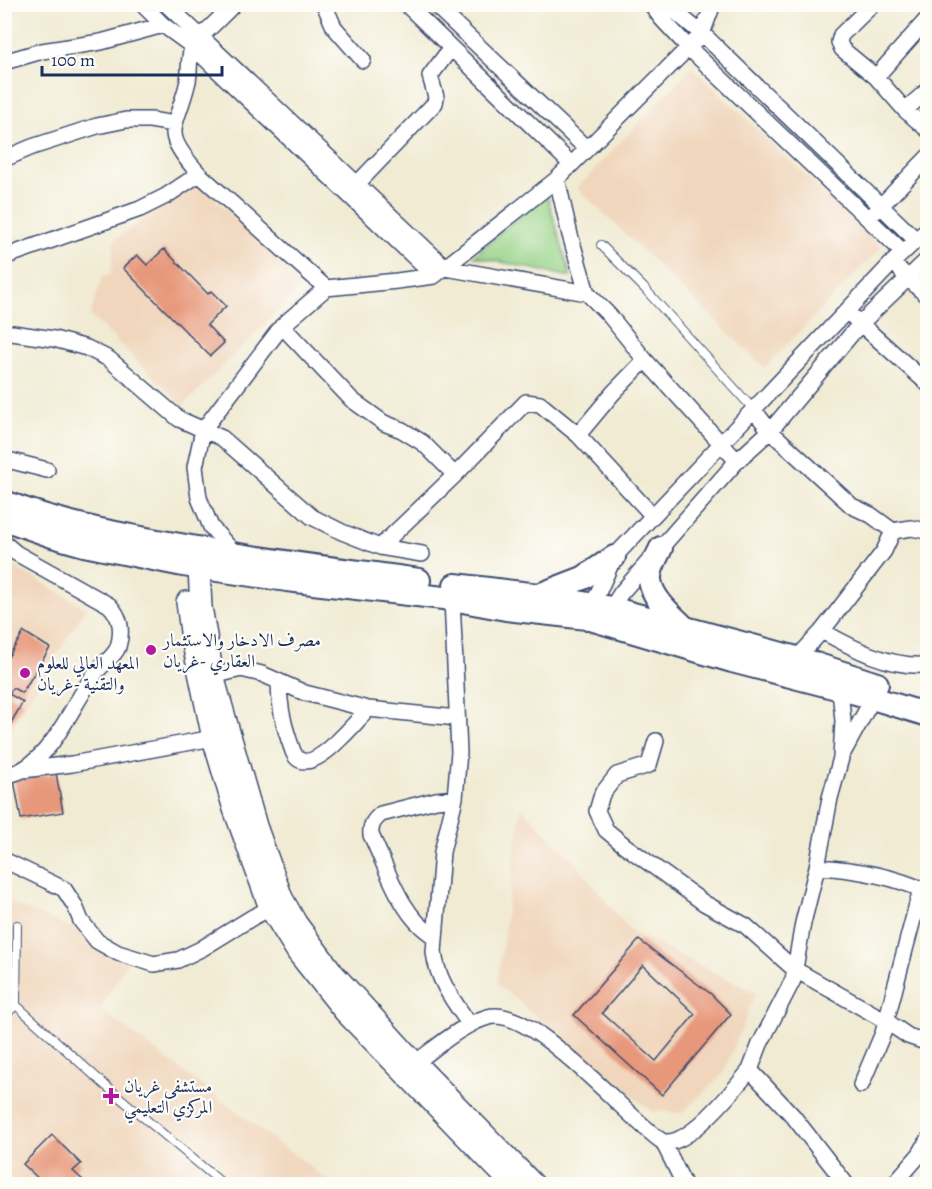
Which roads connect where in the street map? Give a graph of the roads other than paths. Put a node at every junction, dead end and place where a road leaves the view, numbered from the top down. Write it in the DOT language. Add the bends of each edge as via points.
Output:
graph roads {
  1 [pos="142,4"];
  2 [pos="166,4"];
  3 [pos="234,4"];
  4 [pos="324,4"];
  5 [pos="406,4"];
  6 [pos="434,4"];
  7 [pos="651,4"];
  8 [pos="666,4"];
  9 [pos="713,4"];
  10 [pos="873,4"];
  11 [pos="927,18"];
  12 [pos="164,25"];
  13 [pos="702,34"];
  14 [pos="197,42"];
  15 [pos="451,48"];
  16 [pos="689,48"];
  17 [pos="363,60"];
  18 [pos="4,62"];
  19 [pos="876,77"];
  20 [pos="927,90"];
  21 [pos="905,110"];
  22 [pos="174,124"];
  23 [pos="927,130"];
  24 [pos="587,149"];
  25 [pos="5,156"];
  26 [pos="927,157"];
  27 [pos="571,164"];
  28 [pos="199,174"];
  29 [pos="557,179"];
  30 [pos="357,184"];
  31 [pos="882,205"];
  32 [pos="867,219"];
  33 [pos="922,234"];
  34 [pos="601,245"];
  35 [pos="4,257"];
  36 [pos="898,257"];
  37 [pos="927,260"];
  38 [pos="440,272"];
  39 [pos="908,278"];
  40 [pos="326,288"];
  41 [pos="587,293"];
  42 [pos="927,297"];
  43 [pos="847,312"];
  44 [pos="860,324"];
  45 [pos="282,326"];
  46 [pos="4,334"];
  47 [pos="645,360"];
  48 [pos="927,384"];
  49 [pos="754,410"];
  50 [pos="203,430"];
  51 [pos="770,431"];
  52 [pos="578,435"];
  53 [pos="721,445"];
  54 [pos="4,459"];
  55 [pos="737,461"];
  56 [pos="47,470"];
  57 [pos="455,475"];
  58 [pos="4,502"];
  59 [pos="653,516"];
  60 [pos="4,519"];
  61 [pos="893,531"];
  62 [pos="927,531"];
  63 [pos="4,543"];
  64 [pos="380,547"];
  65 [pos="661,548"];
  66 [pos="422,554"];
  67 [pos="237,556"];
  68 [pos="614,556"];
  69 [pos="192,557"];
  70 [pos="539,595"];
  71 [pos="452,599"];
  72 [pos="598,614"];
  73 [pos="686,628"];
  74 [pos="822,631"];
  75 [pos="797,658"];
  76 [pos="927,665"];
  77 [pos="213,676"];
  78 [pos="279,682"];
  79 [pos="840,688"];
  80 [pos="873,698"];
  81 [pos="927,699"];
  82 [pos="368,710"];
  83 [pos="927,715"];
  84 [pos="457,718"];
  85 [pos="213,738"];
  86 [pos="656,741"];
  87 [pos="841,758"];
  88 [pos="23,770"];
  89 [pos="4,776"];
  90 [pos="455,798"];
  91 [pos="4,860"];
  92 [pos="816,867"];
  93 [pos="924,891"];
  94 [pos="277,905"];
  95 [pos="17,925"];
  96 [pos="434,936"];
  97 [pos="794,969"];
  98 [pos="16,1005"];
  99 [pos="4,1016"];
  100 [pos="886,1021"];
  101 [pos="470,1024"];
  102 [pos="927,1044"];
  103 [pos="415,1063"];
  104 [pos="750,1071"];
  105 [pos="861,1085"];
  106 [pos="927,1140"];
  107 [pos="663,1142"];
  108 [pos="489,1149"];
  109 [pos="223,1185"];
  110 [pos="512,1185"];
  111 [pos="533,1185"];
  112 [pos="684,1185"];
  113 [pos="846,1185"];
  114 [pos="894,1185"];
  1 -- 12 [label="street"];
  2 -- 14 [label="street"];
  3 -- 14 [label="street"];
  4 -- 17 [label="street" via="334,27"];
  5 -- 15 [label="street"];
  6 -- 24 [label="street"];
  7 -- 16 [label="street"];
  8 -- 13 [label="street"];
  9 -- 13 [label="street"];
  10 -- 19 [label="street" via="841,35 839,42 842,49"];
  11 -- 19 [label="street"];
  12 -- 14 [label="street"];
  12 -- 18 [label="street"];
  13 -- 16 [label="street"];
  13 -- 31 [label="street"];
  14 -- 22 [label="street"];
  14 -- 30 [label="street"];
  14 -- 38 [label="street"];
  15 -- 27 [label="street"];
  15 -- 30 [label="street" via="430,76 435,103"];
  16 -- 24 [label="street"];
  16 -- 32 [label="street"];
  19 -- 21 [label="street"];
  20 -- 21 [label="street"];
  21 -- 23 [label="street"];
  22 -- 25 [label="street" via="126,120"];
  22 -- 28 [label="street" via="174,141"];
  24 -- 27 [label="street"];
  26 -- 31 [label="street"];
  27 -- 29 [label="street"];
  28 -- 35 [label="street" via="140,209"];
  28 -- 40 [label="street"];
  29 -- 38 [label="street"];
  29 -- 41 [label="street"];
  30 -- 38 [label="street"];
  31 -- 32 [label="street"];
  31 -- 33 [label="street"];
  32 -- 36 [label="street"];
  33 -- 36 [label="street"];
  34 -- 49 [label="lane"];
  36 -- 39 [label="street"];
  36 -- 43 [label="street"];
  37 -- 39 [label="street"];
  38 -- 40 [label="street" via="397,282"];
  38 -- 41 [label="street"];
  39 -- 42 [label="street"];
  39 -- 44 [label="street"];
  40 -- 45 [label="street"];
  41 -- 47 [label="street"];
  43 -- 44 [label="street"];
  43 -- 49 [label="street"];
  44 -- 48 [label="street"];
  44 -- 51 [label="street"];
  45 -- 50 [label="street"];
  45 -- 57 [label="street" via="352,400 384,423 423,443"];
  46 -- 50 [label="street" via="31,335 87,348 109,359 179,419"];
  47 -- 52 [label="street"];
  47 -- 53 [label="street"];
  49 -- 51 [label="street"];
  49 -- 53 [label="street"];
  50 -- 64 [label="street" via="222,438 312,517"];
  50 -- 67 [label="street" via="195,467 198,498 211,527"];
  51 -- 55 [label="street"];
  51 -- 61 [label="street" via="852,506"];
  52 -- 57 [label="street" via="540,404 526,402"];
  52 -- 59 [label="street"];
  53 -- 55 [label="street"];
  53 -- 59 [label="street"];
  54 -- 56 [label="street"];
  55 -- 65 [label="street"];
  57 -- 64 [label="street"];
  58 -- 69 [label="main road" via="75,526"];
  59 -- 68 [label="street"];
  60 -- 69 [label="main road" via="84,545"];
  61 -- 62 [label="street"];
  61 -- 74 [label="street" via="884,551"];
  63 -- 88 [label="street" via="109,605 121,624 117,651 94,674 43,752"];
  64 -- 66 [label="street"];
  65 -- 72 [label="street"];
  65 -- 73 [label="main road" via="650,580 664,606"];
  67 -- 69 [label="main road"];
  67 -- 70 [label="main road"];
  68 -- 70 [label="main road" via="583,578"];
  68 -- 72 [label="street"];
  69 -- 71 [label="main road" via="287,580"];
  69 -- 77 [label="main road"];
  69 -- 85 [label="main road" via="192,639"];
  70 -- 72 [label="main road"];
  71 -- 72 [label="main road" via="506,609"];
  71 -- 84 [label="street"];
  72 -- 73 [label="main road"];
  72 -- 79 [label="main road" via="732,661"];
  73 -- 75 [label="main road"];
  74 -- 75 [label="street"];
  74 -- 76 [label="street" via="863,653 914,666"];
  75 -- 81 [label="main road"];
  77 -- 78 [label="street" via="241,669"];
  77 -- 94 [label="main road"];
  78 -- 82 [label="street"];
  78 -- 82 [label="street" via="281,717 299,760 306,762 325,753"];
  79 -- 80 [label="main road"];
  79 -- 87 [label="street"];
  80 -- 83 [label="main road"];
  80 -- 87 [label="street"];
  82 -- 84 [label="street"];
  84 -- 90 [label="street"];
  85 -- 88 [label="street"];
  85 -- 94 [label="main road" via="234,809"];
  86 -- 97 [label="street" via="649,765 616,775 602,795 597,811 606,830 704,903 746,926"];
  87 -- 92 [label="street"];
  88 -- 89 [label="street"];
  90 -- 96 [label="street" via="442,852"];
  90 -- 96 [label="street" via="381,814 370,828 406,909"];
  91 -- 94 [label="street" via="63,889 97,941 118,953 154,964 178,960 201,949"];
  92 -- 93 [label="street" via="890,878"];
  92 -- 97 [label="street"];
  93 -- 100 [label="street"];
  94 -- 103 [label="main road"];
  94 -- 108 [label="main road" via="298,953 345,1012"];
  95 -- 98 [label="lane"];
  96 -- 101 [label="street" via="439,972"];
  97 -- 100 [label="street"];
  97 -- 104 [label="street" via="793,980"];
  98 -- 99 [label="lane"];
  98 -- 109 [label="lane"];
  100 -- 102 [label="street"];
  100 -- 105 [label="street"];
  101 -- 103 [label="street"];
  101 -- 107 [label="street" via="504,1015 523,1023"];
  103 -- 108 [label="main road"];
  104 -- 107 [label="street" via="692,1131 676,1141"];
  104 -- 113 [label="street" via="793,1116"];
  106 -- 114 [label="street"];
  107 -- 112 [label="street"];
  108 -- 110 [label="main road"];
  108 -- 111 [label="main road"];
}
